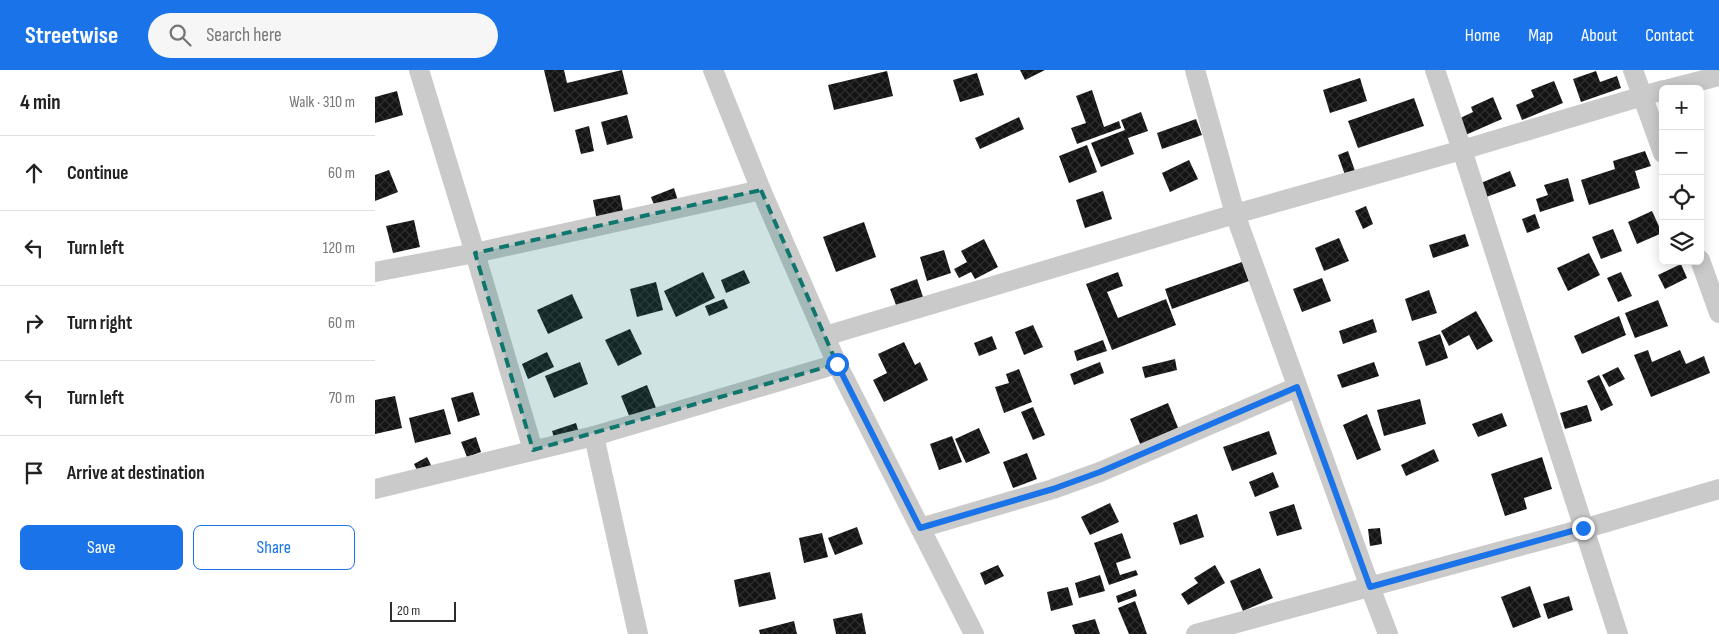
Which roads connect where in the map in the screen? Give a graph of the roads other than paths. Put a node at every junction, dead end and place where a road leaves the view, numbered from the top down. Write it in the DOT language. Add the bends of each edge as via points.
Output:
graph roads {
  1 [pos="419,70"];
  2 [pos="713,70"];
  3 [pos="1195,70"];
  4 [pos="1435,70"];
  5 [pos="1633,70"];
  6 [pos="1719,76"];
  7 [pos="1684,85"];
  8 [pos="1659,91"];
  9 [pos="1643,96"];
  10 [pos="1659,142"];
  11 [pos="1462,150"];
  12 [pos="761,190"];
  13 [pos="1235,214"];
  14 [pos="475,253"];
  15 [pos="1702,265"];
  16 [pos="375,272"];
  17 [pos="1719,313"];
  18 [pos="825,336"];
  19 [pos="837,364"];
  20 [pos="1297,387"];
  21 [pos="594,436"];
  22 [pos="533,450"];
  23 [pos="375,489"];
  24 [pos="1719,489"];
  25 [pos="920,528"];
  26 [pos="1583,528"];
  27 [pos="1370,587"];
  28 [pos="638,634"];
  29 [pos="974,634"];
  30 [pos="1196,634"];
  31 [pos="1388,634"];
  32 [pos="1618,634"];
  1 -- 14 [label="street"];
  2 -- 12 [label="street"];
  3 -- 13 [label="street"];
  4 -- 11 [label="street"];
  5 -- 9 [label="street"];
  6 -- 7 [label="street"];
  8 -- 9 [label="street"];
  9 -- 10 [label="street"];
  9 -- 11 [label="street"];
  11 -- 13 [label="street"];
  11 -- 26 [label="street"];
  12 -- 14 [label="street"];
  12 -- 18 [label="street"];
  13 -- 18 [label="street"];
  13 -- 20 [label="street"];
  14 -- 16 [label="street"];
  14 -- 22 [label="street"];
  15 -- 17 [label="street"];
  18 -- 19 [label="street"];
  19 -- 21 [label="street"];
  19 -- 25 [label="street"];
  20 -- 25 [label="street" via="1100,472"];
  20 -- 27 [label="street"];
  21 -- 22 [label="street"];
  21 -- 28 [label="street"];
  22 -- 23 [label="street"];
  24 -- 26 [label="street"];
  25 -- 29 [label="street"];
  26 -- 27 [label="street"];
  26 -- 32 [label="street"];
  27 -- 30 [label="street"];
  27 -- 31 [label="street"];
}
